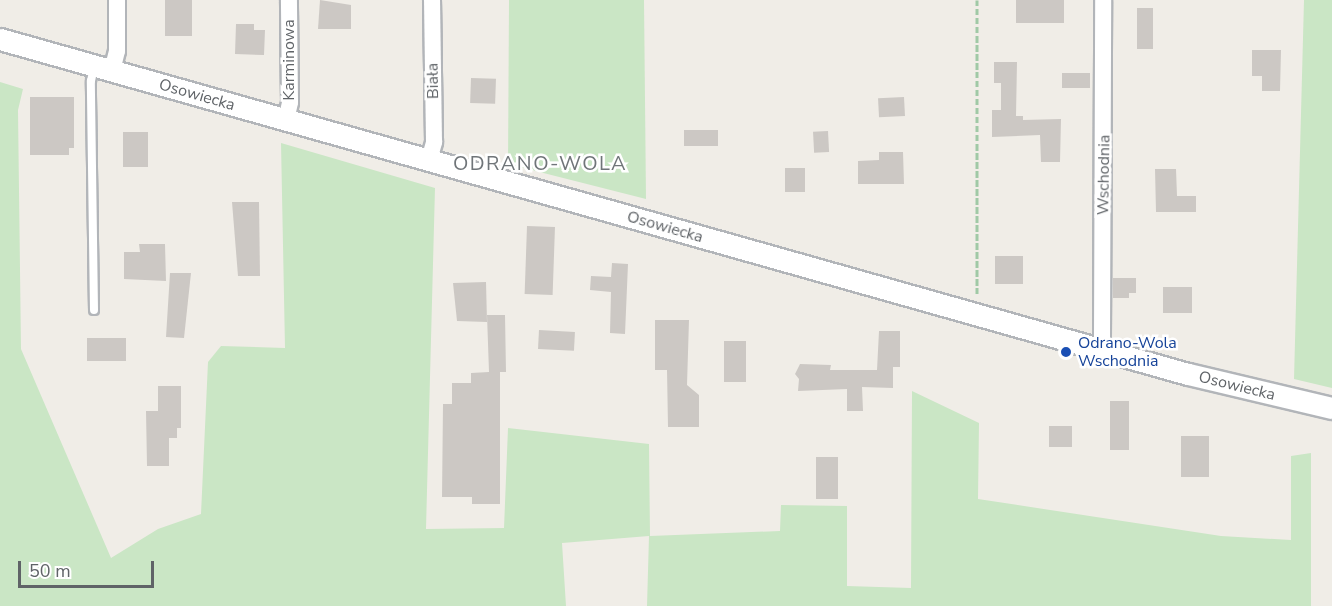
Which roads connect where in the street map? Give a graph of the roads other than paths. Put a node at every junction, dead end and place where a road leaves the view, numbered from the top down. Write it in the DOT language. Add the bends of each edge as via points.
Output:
graph roads {
  1 [pos="117,0"];
  2 [pos="289,0"];
  3 [pos="432,0"];
  4 [pos="1103,0"];
  5 [pos="0,39"];
  6 [pos="103,69"];
  7 [pos="286,120"];
  8 [pos="429,160"];
  9 [pos="94,310"];
  10 [pos="1098,349"];
  11 [pos="1332,408"];
  1 -- 6 [label="street" via="117,51"];
  2 -- 7 [label="street, Karminowa" via="290,102"];
  3 -- 8 [label="street, Biała" via="434,142"];
  4 -- 10 [label="street, Wschodnia" via="1105,72"];
  5 -- 6 [label="street, Osowiecka"];
  6 -- 7 [label="street, Osowiecka"];
  6 -- 9 [label="lane" via="91,81"];
  7 -- 8 [label="street, Osowiecka"];
  8 -- 10 [label="street, Osowiecka"];
  10 -- 11 [label="street, Osowiecka"];
}
